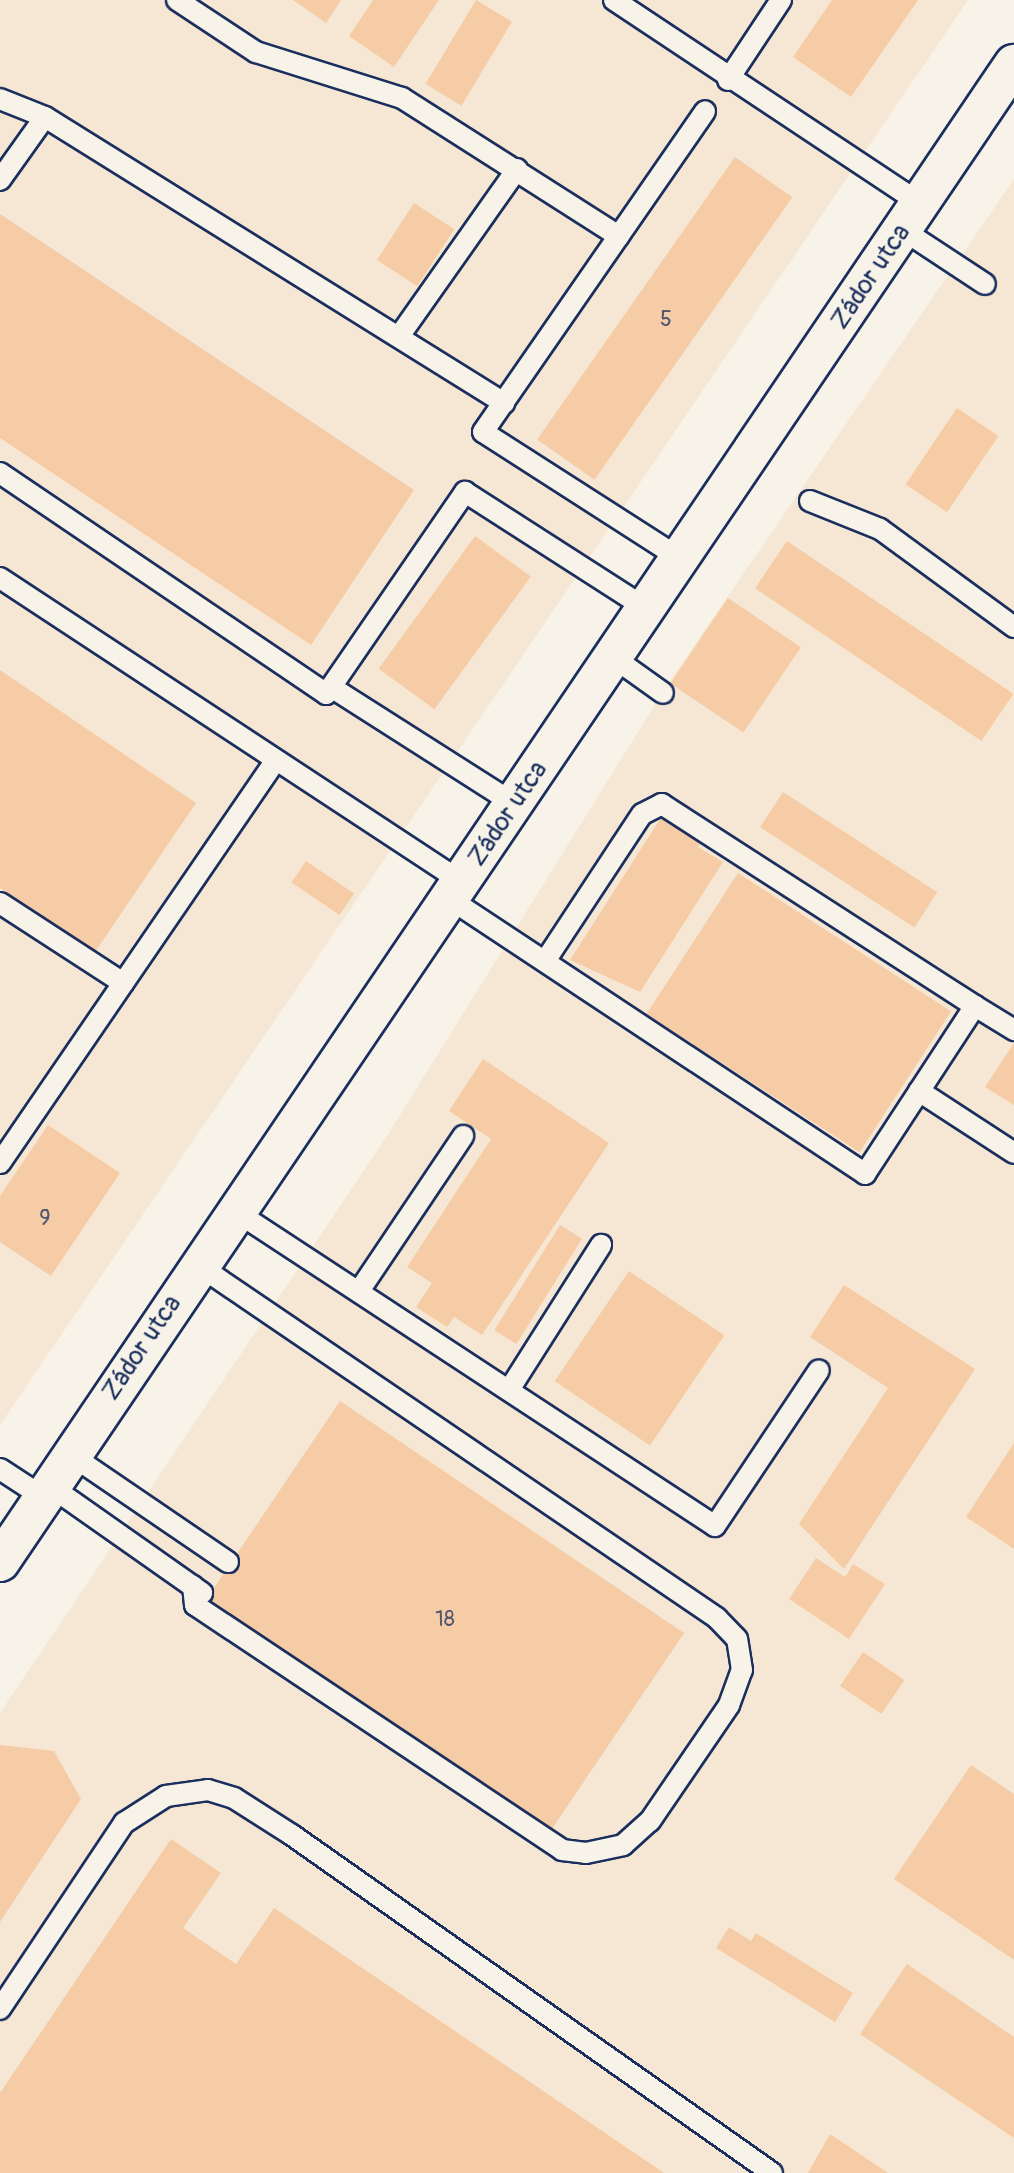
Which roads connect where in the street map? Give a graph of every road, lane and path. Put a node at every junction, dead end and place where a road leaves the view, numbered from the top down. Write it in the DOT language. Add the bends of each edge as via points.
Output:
graph roads {
  1 [pos="177,0"];
  2 [pos="614,0"];
  3 [pos="781,0"];
  4 [pos="1014,64"];
  5 [pos="728,80"];
  6 [pos="0,99"];
  7 [pos="705,111"];
  8 [pos="45,117"];
  9 [pos="517,169"];
  10 [pos="0,180"];
  11 [pos="912,217"];
  12 [pos="619,236"];
  13 [pos="985,284"];
  14 [pos="400,335"];
  15 [pos="504,403"];
  16 [pos="0,473"];
  17 [pos="810,501"];
  18 [pos="681,559"];
  19 [pos="0,578"];
  20 [pos="647,609"];
  21 [pos="1014,627"];
  22 [pos="614,658"];
  23 [pos="331,687"];
  24 [pos="663,693"];
  25 [pos="275,761"];
  26 [pos="515,804"];
  27 [pos="456,890"];
  28 [pos="1,905"];
  29 [pos="545,961"];
  30 [pos="123,983"];
  31 [pos="975,1006"];
  32 [pos="1014,1030"];
  33 [pos="919,1091"];
  34 [pos="463,1136"];
  35 [pos="1014,1153"];
  36 [pos="0,1163"];
  37 [pos="235,1211"];
  38 [pos="601,1245"];
  39 [pos="198,1265"];
  40 [pos="359,1291"];
  41 [pos="819,1370"];
  42 [pos="509,1390"];
  43 [pos="71,1455"];
  44 [pos="0,1469"];
  45 [pos="47,1491"];
  46 [pos="0,1562"];
  47 [pos="228,1562"];
  48 [pos="0,2009"];
  49 [pos="772,2173"];
  1 -- 9 [label="lane" via="256,52 378,86"];
  2 -- 5 [label="lane"];
  3 -- 5 [label="lane"];
  4 -- 11 [label="street, Zádor utca"];
  5 -- 11 [label="lane"];
  6 -- 8 [label="lane"];
  7 -- 12 [label="lane"];
  8 -- 10 [label="lane"];
  8 -- 14 [label="lane"];
  9 -- 12 [label="lane"];
  9 -- 14 [label="lane"];
  11 -- 13 [label="lane"];
  11 -- 18 [label="street, Zádor utca"];
  12 -- 15 [label="lane"];
  14 -- 15 [label="lane"];
  15 -- 18 [label="lane" via="483,432"];
  16 -- 23 [label="lane" via="326,694"];
  17 -- 21 [label="lane" via="880,529"];
  18 -- 20 [label="street, Zádor utca"];
  19 -- 25 [label="lane"];
  20 -- 22 [label="street, Zádor utca"];
  20 -- 23 [label="lane" via="465,492"];
  22 -- 24 [label="lane"];
  22 -- 26 [label="street, Zádor utca"];
  23 -- 26 [label="lane"];
  25 -- 27 [label="lane"];
  25 -- 30 [label="lane"];
  26 -- 27 [label="street, Zádor utca"];
  27 -- 29 [label="lane"];
  27 -- 37 [label="street, Zádor utca"];
  28 -- 30 [label="lane"];
  29 -- 31 [label="lane" via="642,814 662,804"];
  29 -- 33 [label="lane" via="865,1174"];
  30 -- 36 [label="lane"];
  31 -- 32 [label="lane"];
  31 -- 33 [label="lane"];
  33 -- 35 [label="lane"];
  34 -- 40 [label="lane"];
  37 -- 39 [label="street, Zádor utca"];
  37 -- 40 [label="lane"];
  38 -- 42 [label="lane"];
  39 -- 43 [label="street, Zádor utca"];
  39 -- 45 [label="lane" via="717,1618 737,1639 742,1670 729,1705 650,1821 623,1845 586,1853 562,1850 195,1605 199,1591"];
  40 -- 42 [label="lane"];
  41 -- 42 [label="lane" via="715,1526"];
  43 -- 45 [label="street, Zádor utca"];
  43 -- 47 [label="lane"];
  44 -- 45 [label="lane"];
  45 -- 46 [label="street, Zádor utca"];
  48 -- 49 [label="lane" via="124,1823 166,1796 208,1790 292,1835"];
}
